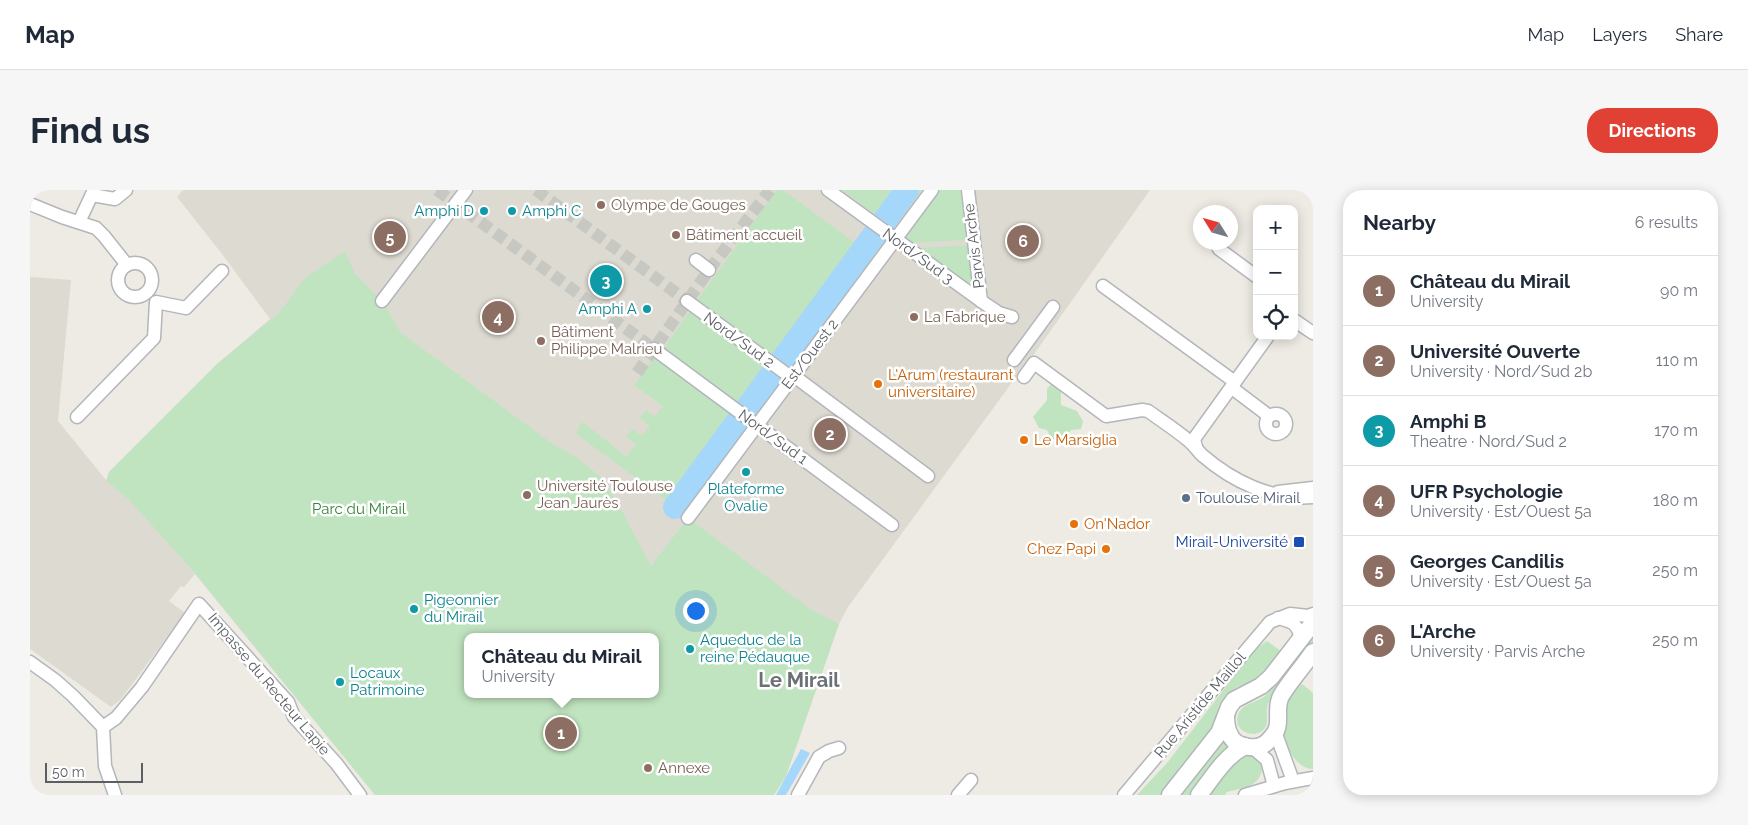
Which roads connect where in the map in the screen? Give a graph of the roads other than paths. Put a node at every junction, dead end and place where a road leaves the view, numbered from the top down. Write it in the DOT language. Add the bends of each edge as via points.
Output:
graph roads {
  1 [pos="126,190"];
  2 [pos="466,190"];
  3 [pos="828,190"];
  4 [pos="932,190"];
  5 [pos="968,190"];
  6 [pos="93,192"];
  7 [pos="30,204"];
  8 [pos="79,222"];
  9 [pos="893,238"];
  10 [pos="1220,250"];
  11 [pos="696,260"];
  12 [pos="127,266"];
  13 [pos="709,270"];
  14 [pos="222,271"];
  15 [pos="1253,274"];
  16 [pos="1103,286"];
  17 [pos="146,293"];
  18 [pos="382,301"];
  19 [pos="687,301"];
  20 [pos="981,301"];
  21 [pos="156,302"];
  22 [pos="1053,307"];
  23 [pos="1012,317"];
  24 [pos="1298,323"];
  25 [pos="1313,333"];
  26 [pos="1265,340"];
  27 [pos="654,350"];
  28 [pos="1014,360"];
  29 [pos="790,375"];
  30 [pos="1024,377"];
  31 [pos="1234,385"];
  32 [pos="1269,416"];
  33 [pos="77,417"];
  34 [pos="752,423"];
  35 [pos="1196,447"];
  36 [pos="928,476"];
  37 [pos="1313,488"];
  38 [pos="1274,493"];
  39 [pos="1313,498"];
  40 [pos="688,518"];
  41 [pos="892,525"];
  42 [pos="1313,614"];
  43 [pos="1278,618"];
  44 [pos="1313,623"];
  45 [pos="1301,638"];
  46 [pos="1313,652"];
  47 [pos="30,662"];
  48 [pos="1226,717"];
  49 [pos="103,727"];
  50 [pos="1276,734"];
  51 [pos="1249,747"];
  52 [pos="839,748"];
  53 [pos="1313,778"];
  54 [pos="971,780"];
  55 [pos="1284,783"];
  56 [pos="115,795"];
  57 [pos="360,795"];
  58 [pos="798,795"];
  59 [pos="958,795"];
  60 [pos="1124,795"];
  61 [pos="1170,795"];
  62 [pos="1199,795"];
  63 [pos="1244,795"];
  1 -- 6 [label="street" via="114,199"];
  2 -- 18 [label="street"];
  3 -- 9 [label="street, Nord/Sud 3"];
  4 -- 9 [label="street, Est/Ouest 2"];
  5 -- 20 [label="street, Parvis Arche"];
  6 -- 8 [label="street"];
  7 -- 8 [label="street"];
  8 -- 12 [label="street" via="96,228"];
  9 -- 20 [label="street, Nord/Sud 3"];
  9 -- 29 [label="street, Est/Ouest 2"];
  10 -- 15 [label="street"];
  11 -- 13 [label="street"];
  12 -- 17 [label="street" via="136,263 149,270 152,279"];
  12 -- 17 [label="street" via="118,278 123,293 131,297"];
  14 -- 21 [label="street" via="186,308"];
  16 -- 31 [label="street"];
  17 -- 21 [label="street"];
  19 -- 29 [label="street, Nord/Sud 2"];
  20 -- 23 [label="street, Nord/Sud 3" via="998,313"];
  21 -- 33 [label="street" via="154,338"];
  22 -- 28 [label="street"];
  24 -- 25 [label="street"];
  26 -- 31 [label="street"];
  27 -- 34 [label="street, Nord/Sud 1"];
  29 -- 34 [label="street, Est/Ouest 2"];
  29 -- 36 [label="street, Nord/Sud 2"];
  30 -- 35 [label="street" via="1034,363 1106,416 1148,411"];
  31 -- 32 [label="street"];
  31 -- 35 [label="street" via="1194,439"];
  34 -- 40 [label="street, Est/Ouest 2" via="742,451"];
  34 -- 41 [label="street, Nord/Sud 1"];
  35 -- 38 [label="street" via="1200,454 1237,480"];
  37 -- 38 [label="street"];
  38 -- 39 [label="street" via="1298,499"];
  42 -- 43 [label="street" via="1290,614"];
  43 -- 45 [label="street" via="1298,627"];
  43 -- 60 [label="street, Rue Aristide Maillol" via="1264,628"];
  44 -- 45 [label="main road"];
  45 -- 48 [label="main road" via="1271,677 1234,700"];
  46 -- 50 [label="main road" via="1281,697"];
  47 -- 49 [label="street" via="61,686"];
  48 -- 51 [label="main road" via="1229,734 1236,742"];
  48 -- 61 [label="main road" via="1219,733"];
  49 -- 56 [label="street" via="105,766"];
  49 -- 57 [label="street, Impasse du Recteur Lapie" via="116,718 142,687 200,604 288,702 294,717"];
  50 -- 51 [label="main road" via="1266,743"];
  50 -- 55 [label="street"];
  51 -- 55 [label="street" via="1267,760"];
  51 -- 62 [label="main road" via="1235,751"];
  52 -- 58 [label="street" via="819,757"];
  53 -- 55 [label="street"];
  54 -- 59 [label="street"];
  55 -- 63 [label="street"];
}
